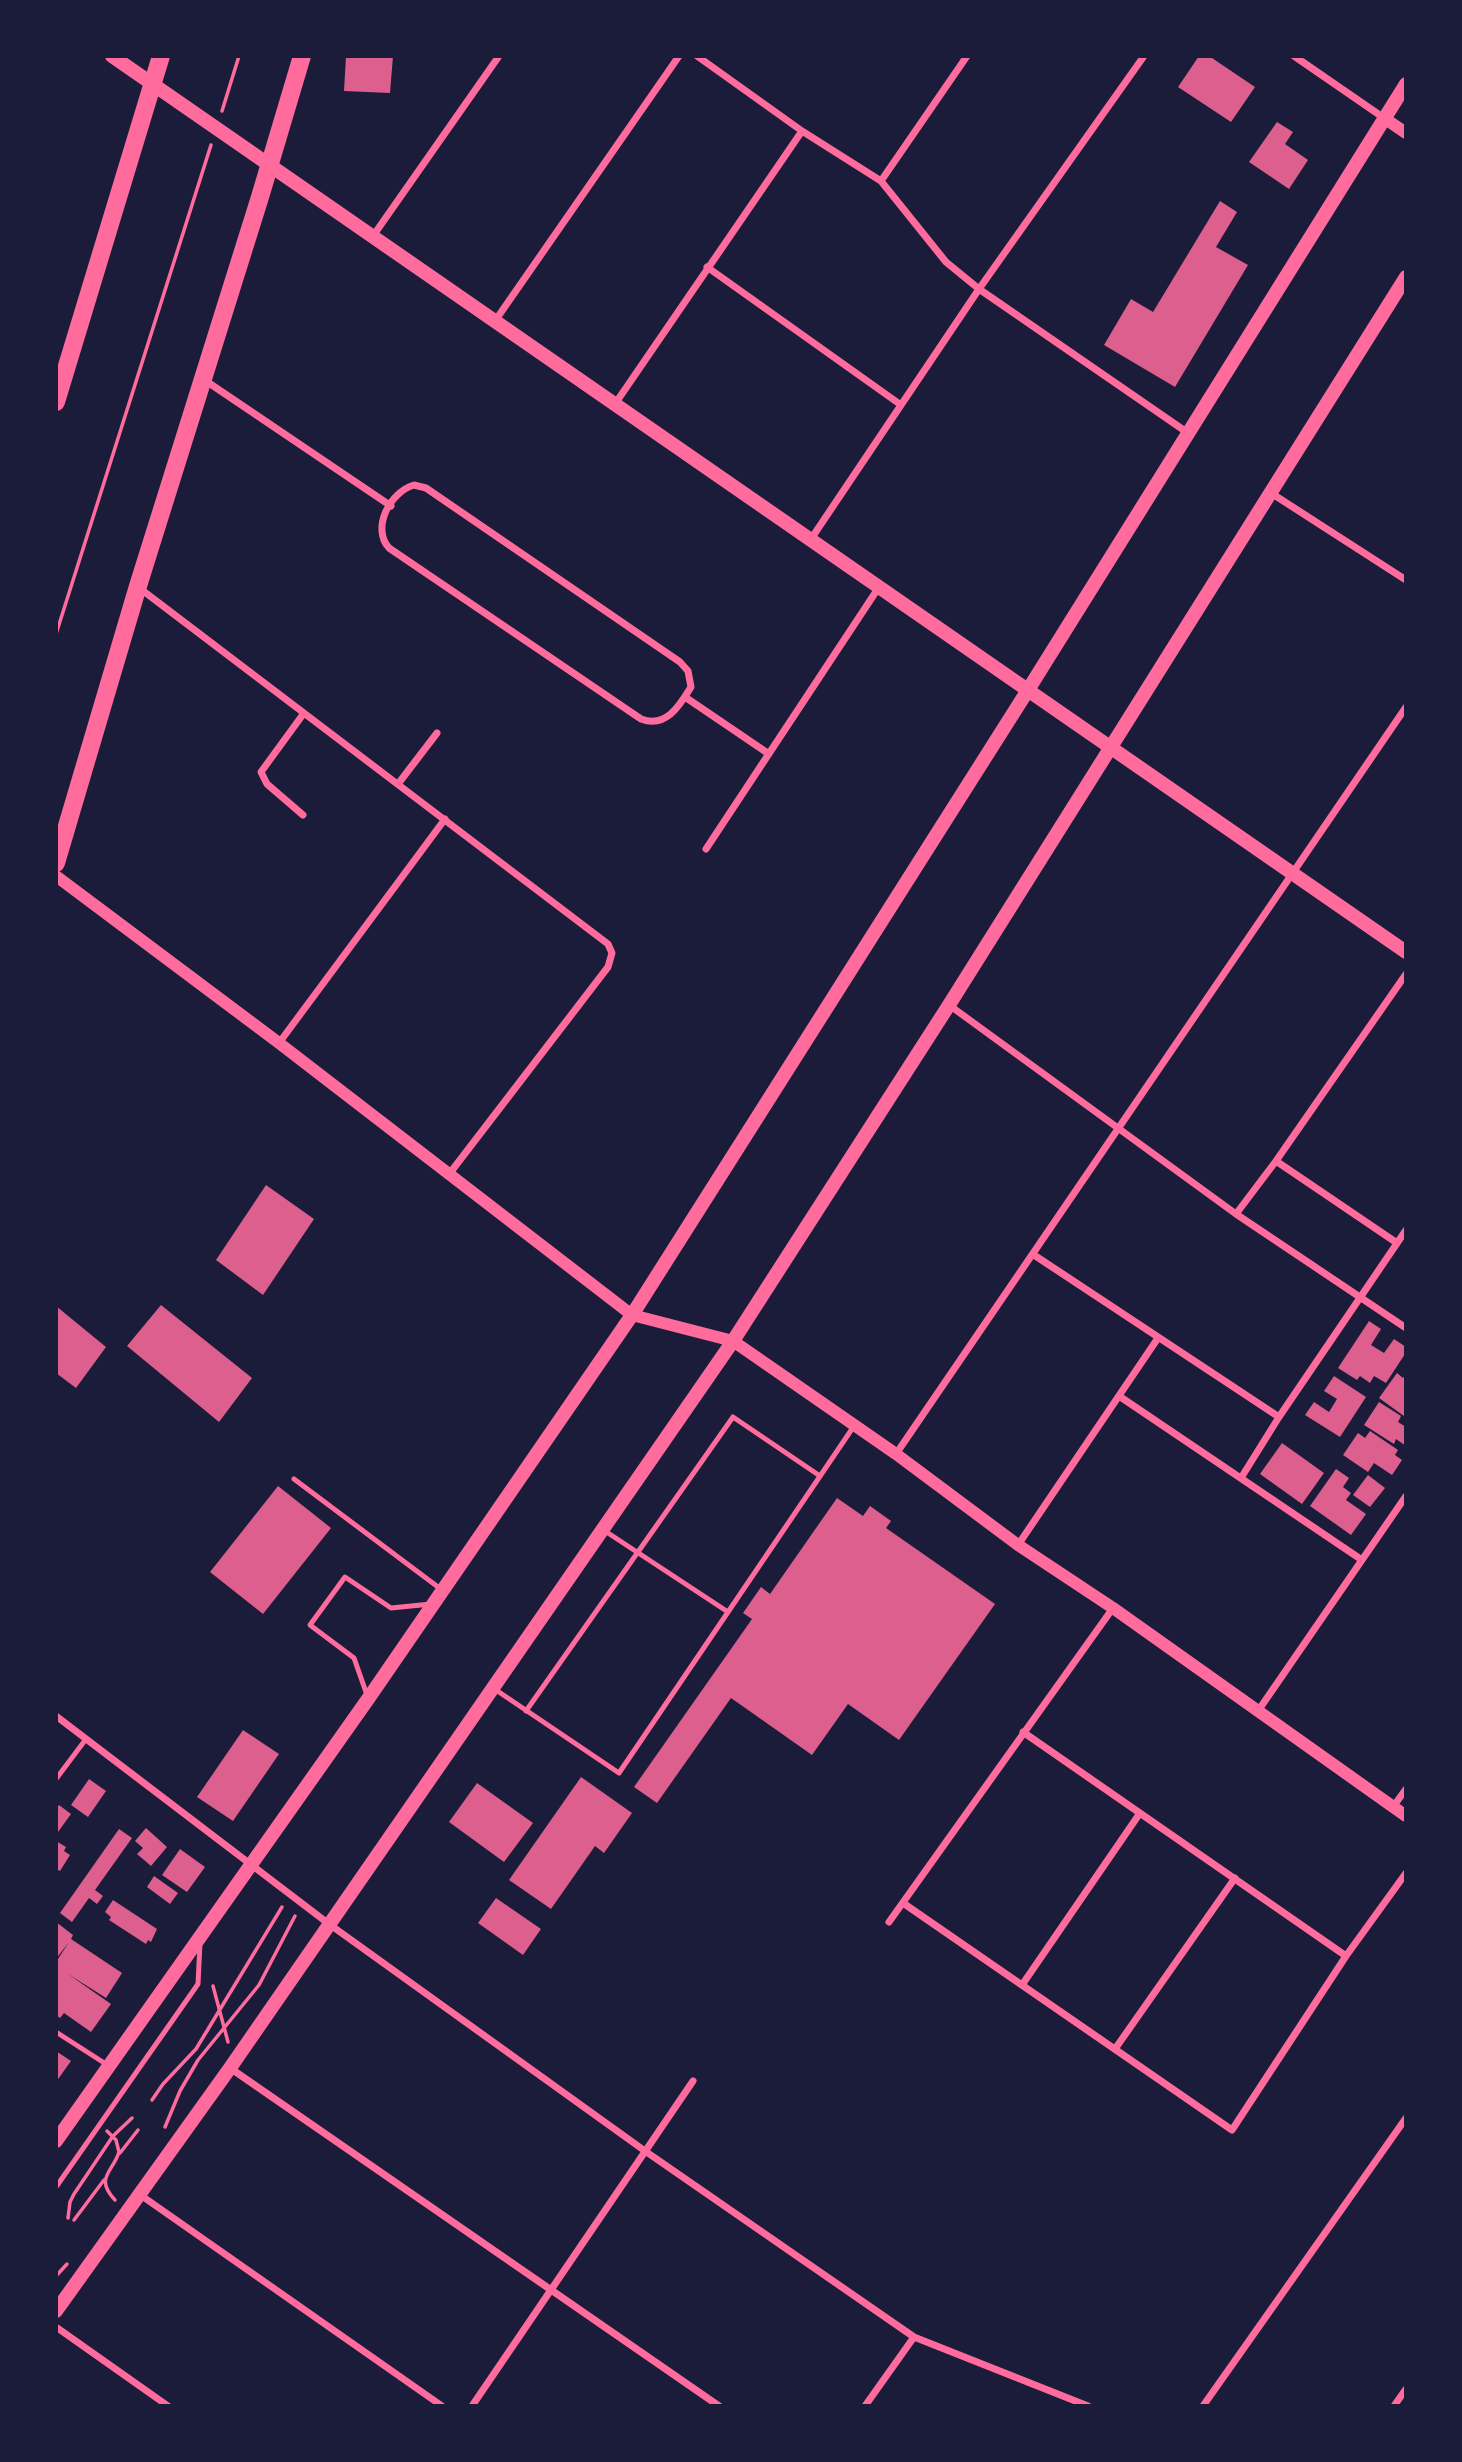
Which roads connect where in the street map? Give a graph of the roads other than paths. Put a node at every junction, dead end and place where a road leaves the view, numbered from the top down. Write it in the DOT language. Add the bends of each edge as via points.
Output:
graph roads {
  1 [pos="112,56"];
  2 [pos="161,56"];
  3 [pos="302,56"];
  4 [pos="499,56"];
  5 [pos="679,56"];
  6 [pos="697,56"];
  7 [pos="967,56"];
  8 [pos="1144,56"];
  9 [pos="1294,56"];
  10 [pos="152,84"];
  11 [pos="1406,84"];
  12 [pos="1384,118"];
  13 [pos="802,131"];
  14 [pos="1406,133"];
  15 [pos="268,164"];
  16 [pos="881,181"];
  17 [pos="373,236"];
  18 [pos="707,267"];
  19 [pos="1406,277"];
  20 [pos="979,289"];
  21 [pos="495,321"];
  22 [pos="203,379"];
  23 [pos="56,402"];
  24 [pos="615,404"];
  25 [pos="901,405"];
  26 [pos="1188,433"];
  27 [pos="1271,493"];
  28 [pos="390,506"];
  29 [pos="810,540"];
  30 [pos="1406,580"];
  31 [pos="138,586"];
  32 [pos="879,587"];
  33 [pos="1028,690"];
  34 [pos="685,697"];
  35 [pos="1406,707"];
  36 [pos="304,713"];
  37 [pos="437,733"];
  38 [pos="1111,748"];
  39 [pos="769,754"];
  40 [pos="398,783"];
  41 [pos="303,815"];
  42 [pos="445,819"];
  43 [pos="706,849"];
  44 [pos="56,863"];
  45 [pos="1293,873"];
  46 [pos="56,876"];
  47 [pos="1406,951"];
  48 [pos="1406,974"];
  49 [pos="950,1005"];
  50 [pos="279,1043"];
  51 [pos="1117,1129"];
  52 [pos="1276,1161"];
  53 [pos="450,1173"];
  54 [pos="1236,1214"];
  55 [pos="1406,1230"];
  56 [pos="1397,1243"];
  57 [pos="1034,1255"];
  58 [pos="1359,1297"];
  59 [pos="632,1315"];
  60 [pos="1406,1328"];
  61 [pos="1158,1338"];
  62 [pos="733,1341"];
  63 [pos="1119,1396"];
  64 [pos="1279,1417"];
  65 [pos="854,1425"];
  66 [pos="896,1454"];
  67 [pos="820,1476"];
  68 [pos="1241,1478"];
  69 [pos="293,1479"];
  70 [pos="1406,1496"];
  71 [pos="603,1530"];
  72 [pos="1018,1545"];
  73 [pos="637,1553"];
  74 [pos="1362,1560"];
  75 [pos="443,1590"];
  76 [pos="434,1603"];
  77 [pos="1113,1608"];
  78 [pos="728,1612"];
  79 [pos="493,1688"];
  80 [pos="368,1699"];
  81 [pos="526,1711"];
  82 [pos="1257,1712"];
  83 [pos="56,1716"];
  84 [pos="1023,1732"];
  85 [pos="86,1739"];
  86 [pos="56,1779"];
  87 [pos="1406,1789"];
  88 [pos="1393,1807"];
  89 [pos="1140,1814"];
  90 [pos="1406,1816"];
  91 [pos="251,1864"];
  92 [pos="1406,1873"];
  93 [pos="1235,1878"];
  94 [pos="903,1903"];
  95 [pos="889,1922"];
  96 [pos="329,1924"];
  97 [pos="200,1936"];
  98 [pos="1346,1956"];
  99 [pos="1022,1985"];
  100 [pos="56,2032"];
  101 [pos="1115,2049"];
  102 [pos="109,2066"];
  103 [pos="230,2068"];
  104 [pos="693,2081"];
  105 [pos="1406,2118"];
  106 [pos="56,2141"];
  107 [pos="645,2151"];
  108 [pos="56,2187"];
  109 [pos="139,2194"];
  110 [pos="551,2290"];
  111 [pos="56,2311"];
  112 [pos="56,2327"];
  113 [pos="914,2337"];
  114 [pos="1406,2389"];
  115 [pos="168,2406"];
  116 [pos="442,2406"];
  117 [pos="472,2406"];
  118 [pos="719,2406"];
  119 [pos="864,2406"];
  120 [pos="1088,2406"];
  121 [pos="1203,2406"];
  122 [pos="1394,2406"];
  1 -- 10 [label="main road"];
  2 -- 10 [label="main road"];
  3 -- 15 [label="main road"];
  4 -- 17 [label="street"];
  5 -- 21 [label="street"];
  6 -- 13 [label="street"];
  7 -- 16 [label="street"];
  8 -- 20 [label="street"];
  9 -- 12 [label="street"];
  10 -- 15 [label="main road"];
  10 -- 23 [label="main road"];
  11 -- 12 [label="main road"];
  12 -- 14 [label="street"];
  12 -- 26 [label="main road"];
  13 -- 16 [label="street"];
  13 -- 18 [label="street"];
  15 -- 17 [label="main road"];
  15 -- 22 [label="main road"];
  16 -- 20 [label="street" via="946,262"];
  17 -- 21 [label="main road"];
  18 -- 24 [label="street"];
  18 -- 25 [label="street"];
  19 -- 27 [label="main road"];
  20 -- 25 [label="street"];
  20 -- 26 [label="street"];
  21 -- 24 [label="main road"];
  22 -- 28 [label="street"];
  22 -- 31 [label="main road"];
  24 -- 29 [label="main road"];
  25 -- 29 [label="street"];
  26 -- 33 [label="main road"];
  27 -- 30 [label="street"];
  27 -- 38 [label="main road"];
  28 -- 34 [label="street" via="407,487 426,488 680,663 691,682"];
  28 -- 34 [label="street" via="380,526 389,548 641,719 663,720"];
  29 -- 32 [label="main road"];
  31 -- 36 [label="street"];
  31 -- 44 [label="main road"];
  32 -- 33 [label="main road"];
  32 -- 39 [label="street"];
  33 -- 38 [label="main road"];
  33 -- 59 [label="main road"];
  34 -- 39 [label="street"];
  35 -- 45 [label="street"];
  36 -- 40 [label="street"];
  36 -- 41 [label="street" via="261,772 267,784"];
  37 -- 40 [label="street"];
  38 -- 45 [label="main road"];
  38 -- 49 [label="main road"];
  39 -- 43 [label="street"];
  40 -- 42 [label="street"];
  42 -- 50 [label="street"];
  42 -- 53 [label="street" via="604,940 612,953 608,967"];
  45 -- 47 [label="main road"];
  45 -- 51 [label="street"];
  46 -- 50 [label="street"];
  48 -- 52 [label="street"];
  49 -- 51 [label="street"];
  49 -- 62 [label="main road"];
  50 -- 53 [label="street"];
  51 -- 54 [label="street"];
  51 -- 57 [label="street"];
  52 -- 54 [label="street"];
  52 -- 56 [label="street"];
  53 -- 59 [label="street"];
  54 -- 58 [label="street"];
  55 -- 56 [label="street"];
  56 -- 58 [label="street"];
  57 -- 61 [label="street"];
  57 -- 66 [label="street"];
  58 -- 60 [label="street"];
  58 -- 64 [label="street"];
  59 -- 62 [label="street"];
  59 -- 75 [label="main road"];
  61 -- 63 [label="street"];
  61 -- 64 [label="street"];
  62 -- 65 [label="street"];
  62 -- 71 [label="main road"];
  63 -- 68 [label="street"];
  63 -- 72 [label="street"];
  64 -- 68 [label="street"];
  65 -- 66 [label="street"];
  65 -- 67 [label="lane"];
  66 -- 72 [label="street"];
  67 -- 73 [label="lane" via="733,1417"];
  67 -- 78 [label="lane"];
  68 -- 74 [label="street"];
  69 -- 75 [label="lane"];
  70 -- 74 [label="street"];
  71 -- 73 [label="lane"];
  71 -- 79 [label="main road"];
  72 -- 77 [label="street"];
  73 -- 78 [label="lane"];
  73 -- 81 [label="lane"];
  74 -- 82 [label="street"];
  75 -- 76 [label="main road"];
  76 -- 80 [label="main road"];
  76 -- 80 [label="lane" via="391,1608 345,1577 310,1625 354,1658"];
  77 -- 82 [label="street"];
  77 -- 84 [label="street"];
  78 -- 81 [label="lane" via="619,1773"];
  79 -- 81 [label="lane"];
  79 -- 96 [label="main road"];
  80 -- 91 [label="main road"];
  82 -- 88 [label="street"];
  83 -- 85 [label="street"];
  84 -- 89 [label="street"];
  84 -- 94 [label="street"];
  85 -- 86 [label="lane"];
  85 -- 91 [label="street"];
  87 -- 88 [label="street"];
  88 -- 90 [label="street"];
  89 -- 93 [label="street"];
  89 -- 99 [label="street"];
  91 -- 96 [label="street"];
  91 -- 97 [label="main road"];
  92 -- 98 [label="street"];
  93 -- 98 [label="street"];
  93 -- 101 [label="street"];
  94 -- 95 [label="street"];
  94 -- 99 [label="street"];
  96 -- 103 [label="main road"];
  96 -- 107 [label="street"];
  97 -- 102 [label="main road"];
  97 -- 108 [label="lane" via="198,1984"];
  98 -- 101 [label="street" via="1232,2130"];
  99 -- 101 [label="street"];
  100 -- 102 [label="lane"];
  102 -- 106 [label="main road"];
  103 -- 109 [label="main road"];
  103 -- 110 [label="street"];
  104 -- 107 [label="street"];
  105 -- 121 [label="street"];
  107 -- 110 [label="street"];
  107 -- 113 [label="street"];
  109 -- 111 [label="main road"];
  109 -- 116 [label="street"];
  110 -- 117 [label="street"];
  110 -- 118 [label="street"];
  112 -- 115 [label="street"];
  113 -- 119 [label="street"];
  113 -- 120 [label="street"];
  114 -- 122 [label="street"];
}
